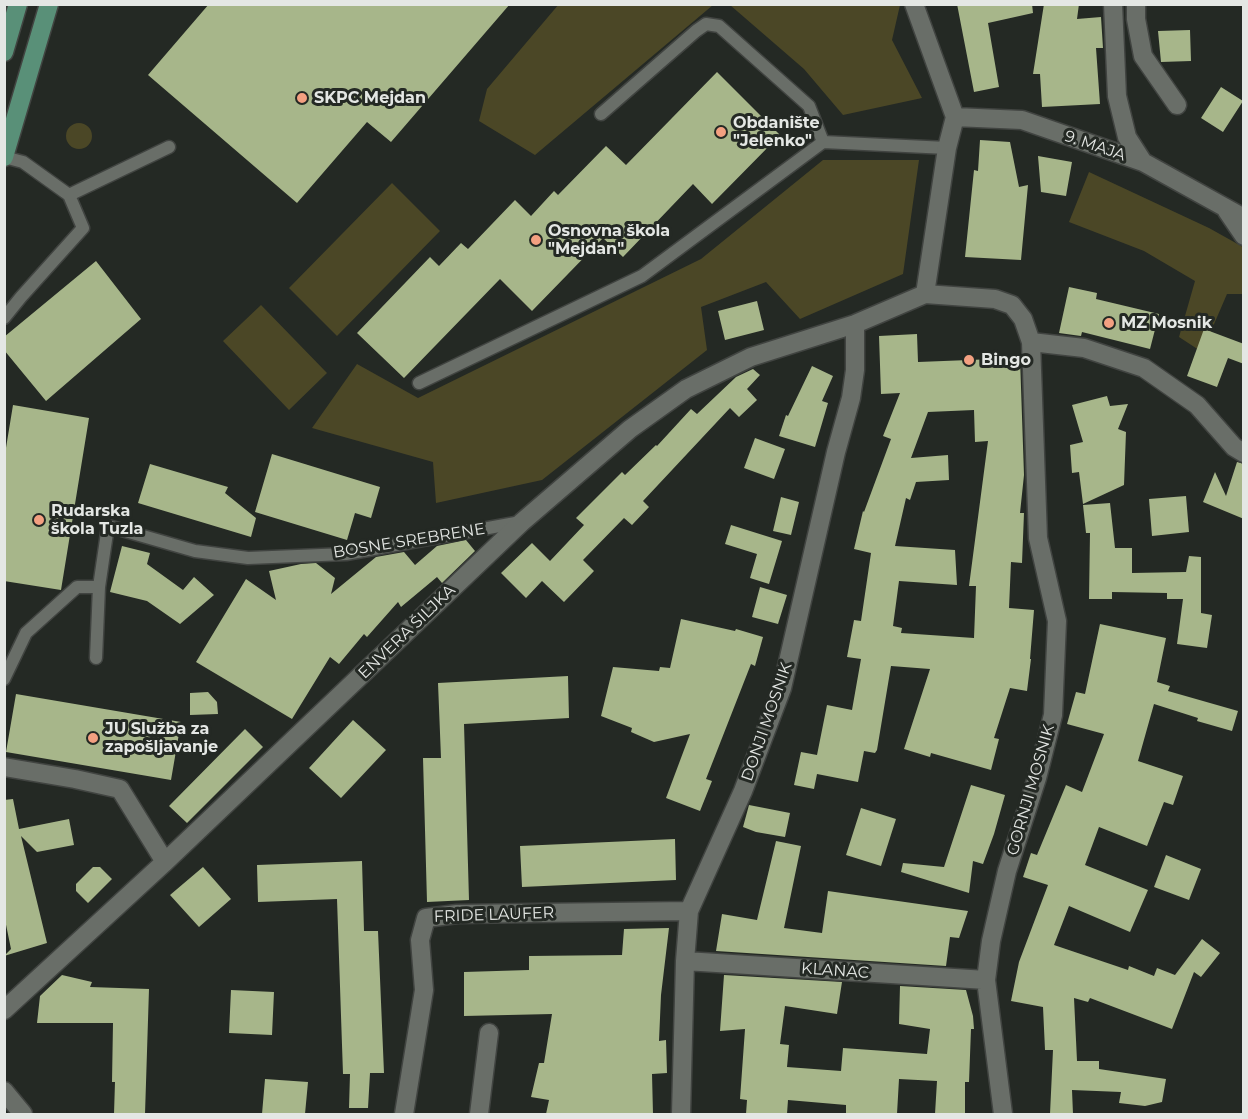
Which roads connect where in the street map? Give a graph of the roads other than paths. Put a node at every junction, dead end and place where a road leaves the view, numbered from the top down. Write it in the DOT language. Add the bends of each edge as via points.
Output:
graph roads {
  1 [pos="18,4"];
  2 [pos="49,4"];
  3 [pos="914,4"];
  4 [pos="1113,4"];
  5 [pos="1136,4"];
  6 [pos="4,52"];
  7 [pos="1177,105"];
  8 [pos="601,114"];
  9 [pos="956,117"];
  10 [pos="823,142"];
  11 [pos="169,147"];
  12 [pos="947,148"];
  13 [pos="4,157"];
  14 [pos="1143,162"];
  15 [pos="69,195"];
  16 [pos="1225,207"];
  17 [pos="1244,218"];
  18 [pos="1244,236"];
  19 [pos="925,294"];
  20 [pos="4,318"];
  21 [pos="855,324"];
  22 [pos="1031,342"];
  23 [pos="419,384"];
  24 [pos="1244,453"];
  25 [pos="522,522"];
  26 [pos="99,587"];
  27 [pos="96,658"];
  28 [pos="4,679"];
  29 [pos="4,768"];
  30 [pos="165,862"];
  31 [pos="689,911"];
  32 [pos="685,961"];
  33 [pos="986,980"];
  34 [pos="4,1010"];
  35 [pos="489,1033"];
  36 [pos="4,1091"];
  37 [pos="23,1114"];
  38 [pos="404,1114"];
  39 [pos="479,1114"];
  40 [pos="681,1114"];
  41 [pos="1003,1114"];
  1 -- 6 [label="main road"];
  2 -- 13 [label="main road"];
  3 -- 9 [label="street"];
  4 -- 14 [label="street" via="1117,96 1127,137"];
  5 -- 7 [label="street" via="1143,56"];
  8 -- 10 [label="lane" via="706,24 719,26 809,106"];
  9 -- 12 [label="street"];
  9 -- 14 [label="street, 9. MAJA" via="1022,120"];
  10 -- 12 [label="lane"];
  10 -- 23 [label="lane" via="642,276"];
  11 -- 15 [label="lane"];
  12 -- 19 [label="street"];
  13 -- 15 [label="lane" via="23,162"];
  14 -- 16 [label="street, 9. MAJA"];
  15 -- 20 [label="lane" via="83,228"];
  16 -- 17 [label="street, 9. MAJA"];
  16 -- 18 [label="street, 9. MAJA"];
  19 -- 21 [label="street, ENVERA ŠILJKA"];
  19 -- 22 [label="street, GORNJI MOSNIK" via="995,299 1012,305"];
  21 -- 25 [label="street, ENVERA ŠILJKA" via="752,357 686,389 630,429"];
  21 -- 31 [label="street, DONJI MOSNIK" via="851,398 782,688 744,792"];
  22 -- 24 [label="street" via="1084,348 1144,368 1197,405"];
  22 -- 33 [label="street, GORNJI MOSNIK" via="1038,538 1057,621 1053,715 1007,871"];
  25 -- 26 [label="lane, BOSNE SREBRENE" via="346,554 248,558 195,551 108,526"];
  25 -- 30 [label="street, ENVERA ŠILJKA"];
  26 -- 27 [label="lane, BOSNE SREBRENE"];
  26 -- 28 [label="lane" via="77,587 26,633"];
  29 -- 30 [label="street" via="120,789"];
  30 -- 34 [label="street, ENVERA ŠILJKA"];
  31 -- 32 [label="street, DONJI MOSNIK"];
  31 -- 38 [label="street, FRIDE LAUFER" via="457,914 426,918 420,940 424,990"];
  32 -- 33 [label="street, KLANAC"];
  32 -- 40 [label="street, DONJI MOSNIK"];
  33 -- 41 [label="street, GORNJI MOSNIK"];
  35 -- 39 [label="street"];
  36 -- 37 [label="street"];
}
